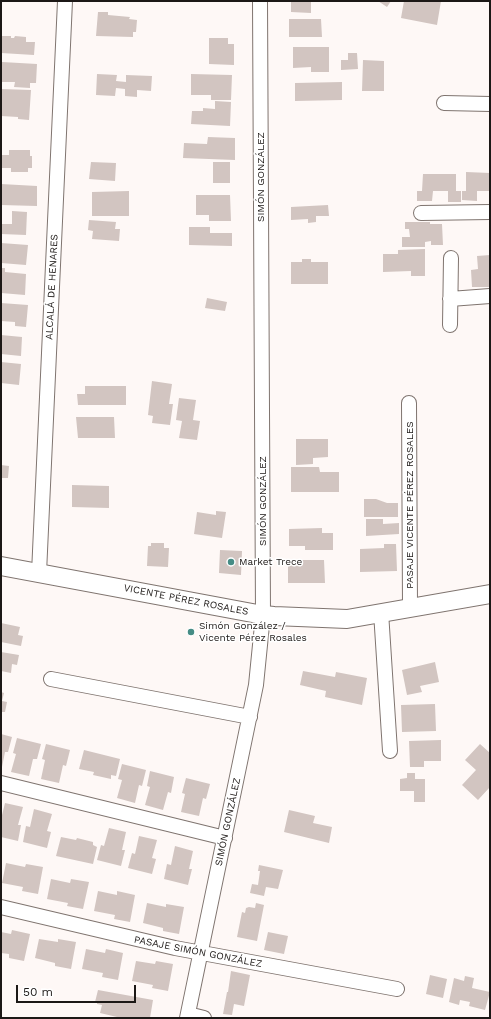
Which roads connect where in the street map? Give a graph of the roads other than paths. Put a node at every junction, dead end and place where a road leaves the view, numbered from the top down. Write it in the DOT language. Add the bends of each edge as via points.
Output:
graph roads {
  1 [pos="65,1"];
  2 [pos="260,1"];
  3 [pos="444,103"];
  4 [pos="490,104"];
  5 [pos="490,212"];
  6 [pos="421,213"];
  7 [pos="451,258"];
  8 [pos="490,296"];
  9 [pos="450,299"];
  10 [pos="450,325"];
  11 [pos="409,403"];
  12 [pos="1,566"];
  13 [pos="39,573"];
  14 [pos="490,594"];
  15 [pos="410,607"];
  16 [pos="381,612"];
  17 [pos="263,615"];
  18 [pos="51,679"];
  19 [pos="250,717"];
  20 [pos="390,751"];
  21 [pos="1,783"];
  22 [pos="225,838"];
  23 [pos="1,907"];
  24 [pos="201,953"];
  25 [pos="397,989"];
  26 [pos="187,1016"];
  27 [pos="204,1018"];
  1 -- 13 [label="street, ALCALÁ DE HENARES"];
  2 -- 17 [label="street, SIMÓN GONZÁLEZ"];
  3 -- 4 [label="street"];
  5 -- 6 [label="street"];
  7 -- 9 [label="street"];
  8 -- 9 [label="street"];
  9 -- 10 [label="street"];
  11 -- 15 [label="street, PASAJE VICENTE PÉREZ ROSALES"];
  12 -- 13 [label="street, VICENTE PÉREZ ROSALES"];
  13 -- 17 [label="street, VICENTE PÉREZ ROSALES"];
  14 -- 15 [label="street, VICENTE PÉREZ ROSALES"];
  15 -- 16 [label="street, VICENTE PÉREZ ROSALES"];
  16 -- 17 [label="street, VICENTE PÉREZ ROSALES" via="348,618"];
  16 -- 20 [label="street"];
  17 -- 19 [label="street, SIMÓN GONZÁLEZ"];
  18 -- 19 [label="street"];
  19 -- 22 [label="street, SIMÓN GONZÁLEZ"];
  21 -- 22 [label="street"];
  22 -- 24 [label="street, SIMÓN GONZÁLEZ"];
  23 -- 24 [label="street, PASAJE SIMÓN GONZÁLEZ"];
  24 -- 25 [label="street, PASAJE SIMÓN GONZÁLEZ"];
  24 -- 26 [label="street, SIMÓN GONZÁLEZ"];
  26 -- 27 [label="street"];
}
